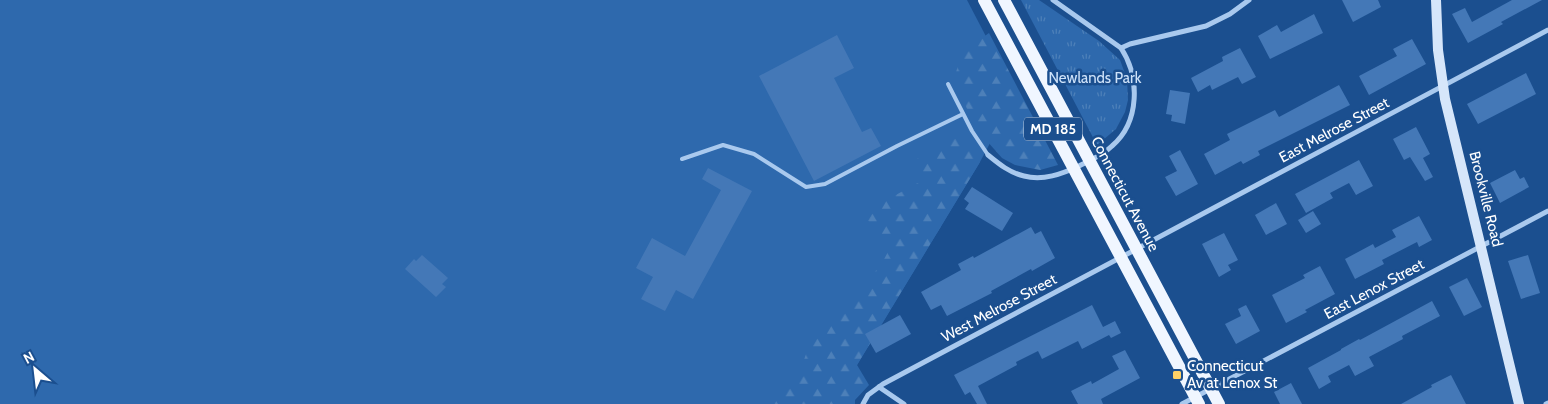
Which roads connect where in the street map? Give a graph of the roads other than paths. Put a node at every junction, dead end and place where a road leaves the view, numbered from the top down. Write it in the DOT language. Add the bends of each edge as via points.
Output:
graph roads {
  1 [pos="984,0"];
  2 [pos="1004,0"];
  3 [pos="1053,0"];
  4 [pos="1250,0"];
  5 [pos="1436,0"];
  6 [pos="1548,30"];
  7 [pos="1121,48"];
  8 [pos="948,84"];
  9 [pos="1443,86"];
  10 [pos="963,114"];
  11 [pos="988,155"];
  12 [pos="682,159"];
  13 [pos="1082,164"];
  14 [pos="1548,211"];
  15 [pos="1482,246"];
  16 [pos="1130,253"];
  17 [pos="879,387"];
  18 [pos="1211,389"];
  19 [pos="1197,401"];
  20 [pos="863,404"];
  21 [pos="904,404"];
  22 [pos="1182,404"];
  23 [pos="1218,404"];
  24 [pos="1518,404"];
  1 -- 13 [label="main road, Connecticut Avenue / MD 185"];
  2 -- 13 [label="main road, Connecticut Avenue / MD 185"];
  3 -- 7 [label="street"];
  4 -- 7 [label="street" via="1206,26"];
  5 -- 9 [label="main road, Brookville Road" via="1436,32"];
  6 -- 9 [label="street, East Melrose Street"];
  7 -- 13 [label="street" via="1133,76 1131,116 1114,145"];
  8 -- 10 [label="lane"];
  9 -- 15 [label="main road, Brookville Road"];
  9 -- 16 [label="street, East Melrose Street"];
  10 -- 11 [label="lane"];
  10 -- 12 [label="lane" via="825,184 806,187 754,154 723,145"];
  11 -- 13 [label="street" via="1006,169 1025,177 1048,177"];
  13 -- 16 [label="main road, Connecticut Avenue / MD 185"];
  14 -- 15 [label="street, East Lenox Street"];
  15 -- 18 [label="street, East Lenox Street"];
  15 -- 24 [label="main road, Brookville Road"];
  16 -- 17 [label="street, West Melrose Street"];
  16 -- 18 [label="main road, Connecticut Avenue / MD 185"];
  16 -- 19 [label="main road, Connecticut Avenue / MD 185"];
  17 -- 20 [label="street, West Melrose Street" via="868,394"];
  17 -- 21 [label="street"];
  18 -- 19 [label="street, East Lenox Street"];
  18 -- 23 [label="main road, Connecticut Avenue / MD 185"];
  19 -- 22 [label="street, East Lenox Street"];
}
